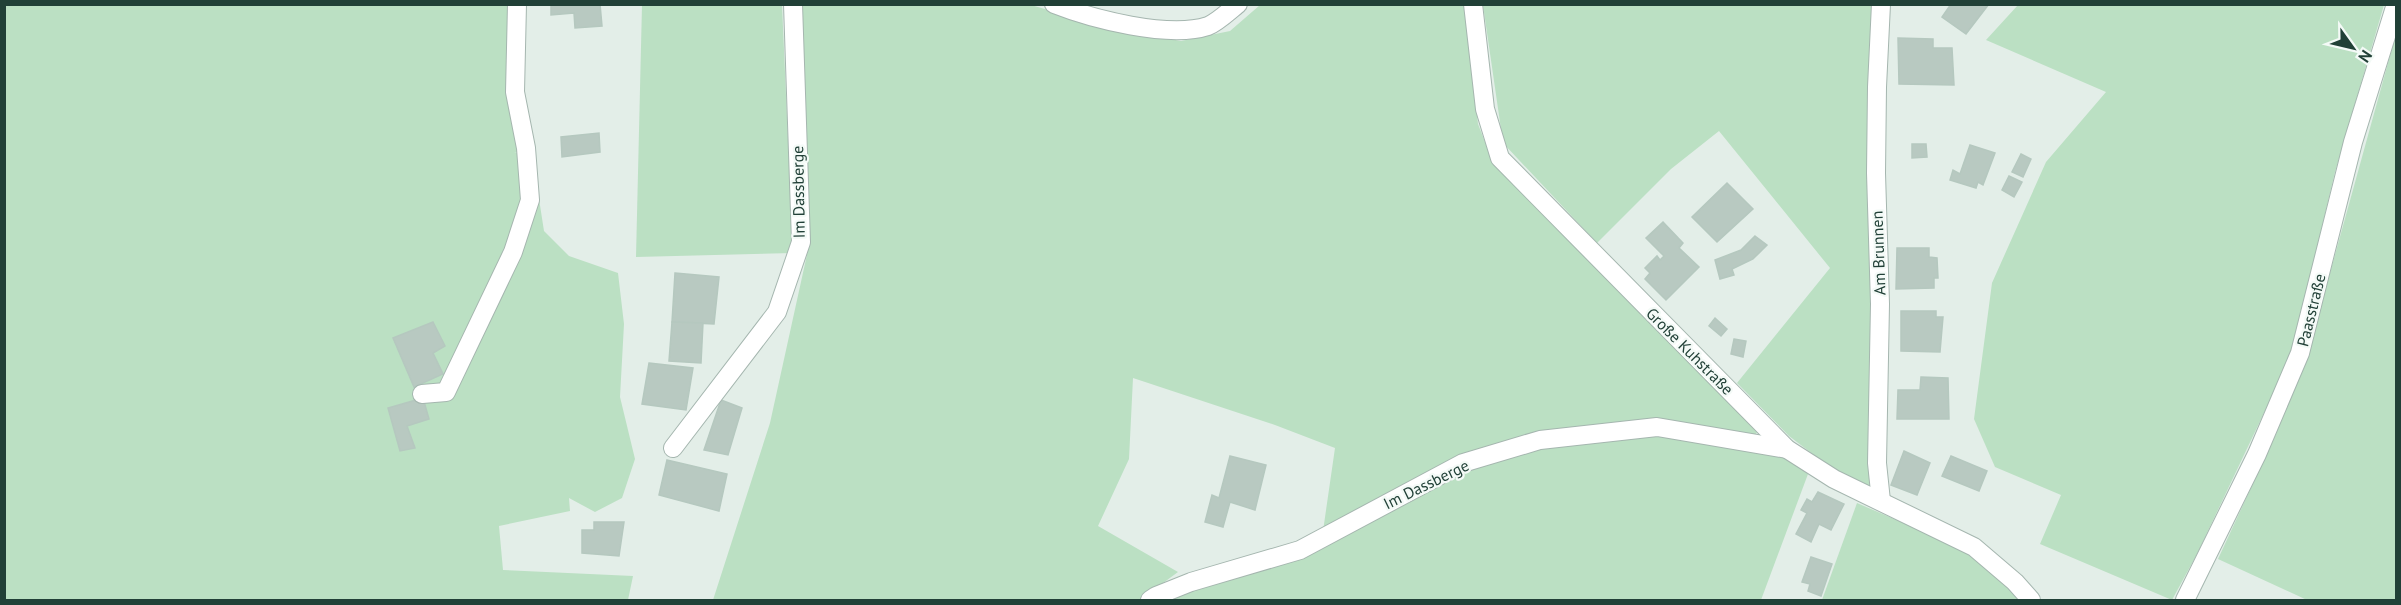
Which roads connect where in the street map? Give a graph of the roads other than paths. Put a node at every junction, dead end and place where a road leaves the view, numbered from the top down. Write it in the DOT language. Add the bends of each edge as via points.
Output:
graph roads {
  1 [pos="517,4"];
  2 [pos="793,4"];
  3 [pos="1054,4"];
  4 [pos="1238,4"];
  5 [pos="1473,4"];
  6 [pos="1881,4"];
  7 [pos="2396,4"];
  8 [pos="422,394"];
  9 [pos="672,448"];
  10 [pos="1787,449"];
  11 [pos="1881,501"];
  12 [pos="1150,600"];
  13 [pos="2031,600"];
  14 [pos="2185,600"];
  1 -- 8 [label="street" via="514,92 526,148 530,200 513,252 446,392"];
  2 -- 9 [label="street, Im Dassberge" via="801,242 777,312"];
  3 -- 4 [label="street" via="1170,31 1209,26"];
  5 -- 10 [label="street, Große Kuhstraße" via="1485,109 1500,158"];
  6 -- 11 [label="street, Am Brunnen" via="1876,173 1880,304 1877,463"];
  7 -- 14 [label="street, Paasstraße" via="2353,142 2300,353 2257,454"];
  10 -- 11 [label="street, Große Kuhstraße" via="1834,480"];
  10 -- 12 [label="street, Im Dassberge" via="1658,426 1540,440 1463,463 1300,550 1191,582"];
  11 -- 13 [label="street, Große Kuhstraße" via="1974,547"];
}
